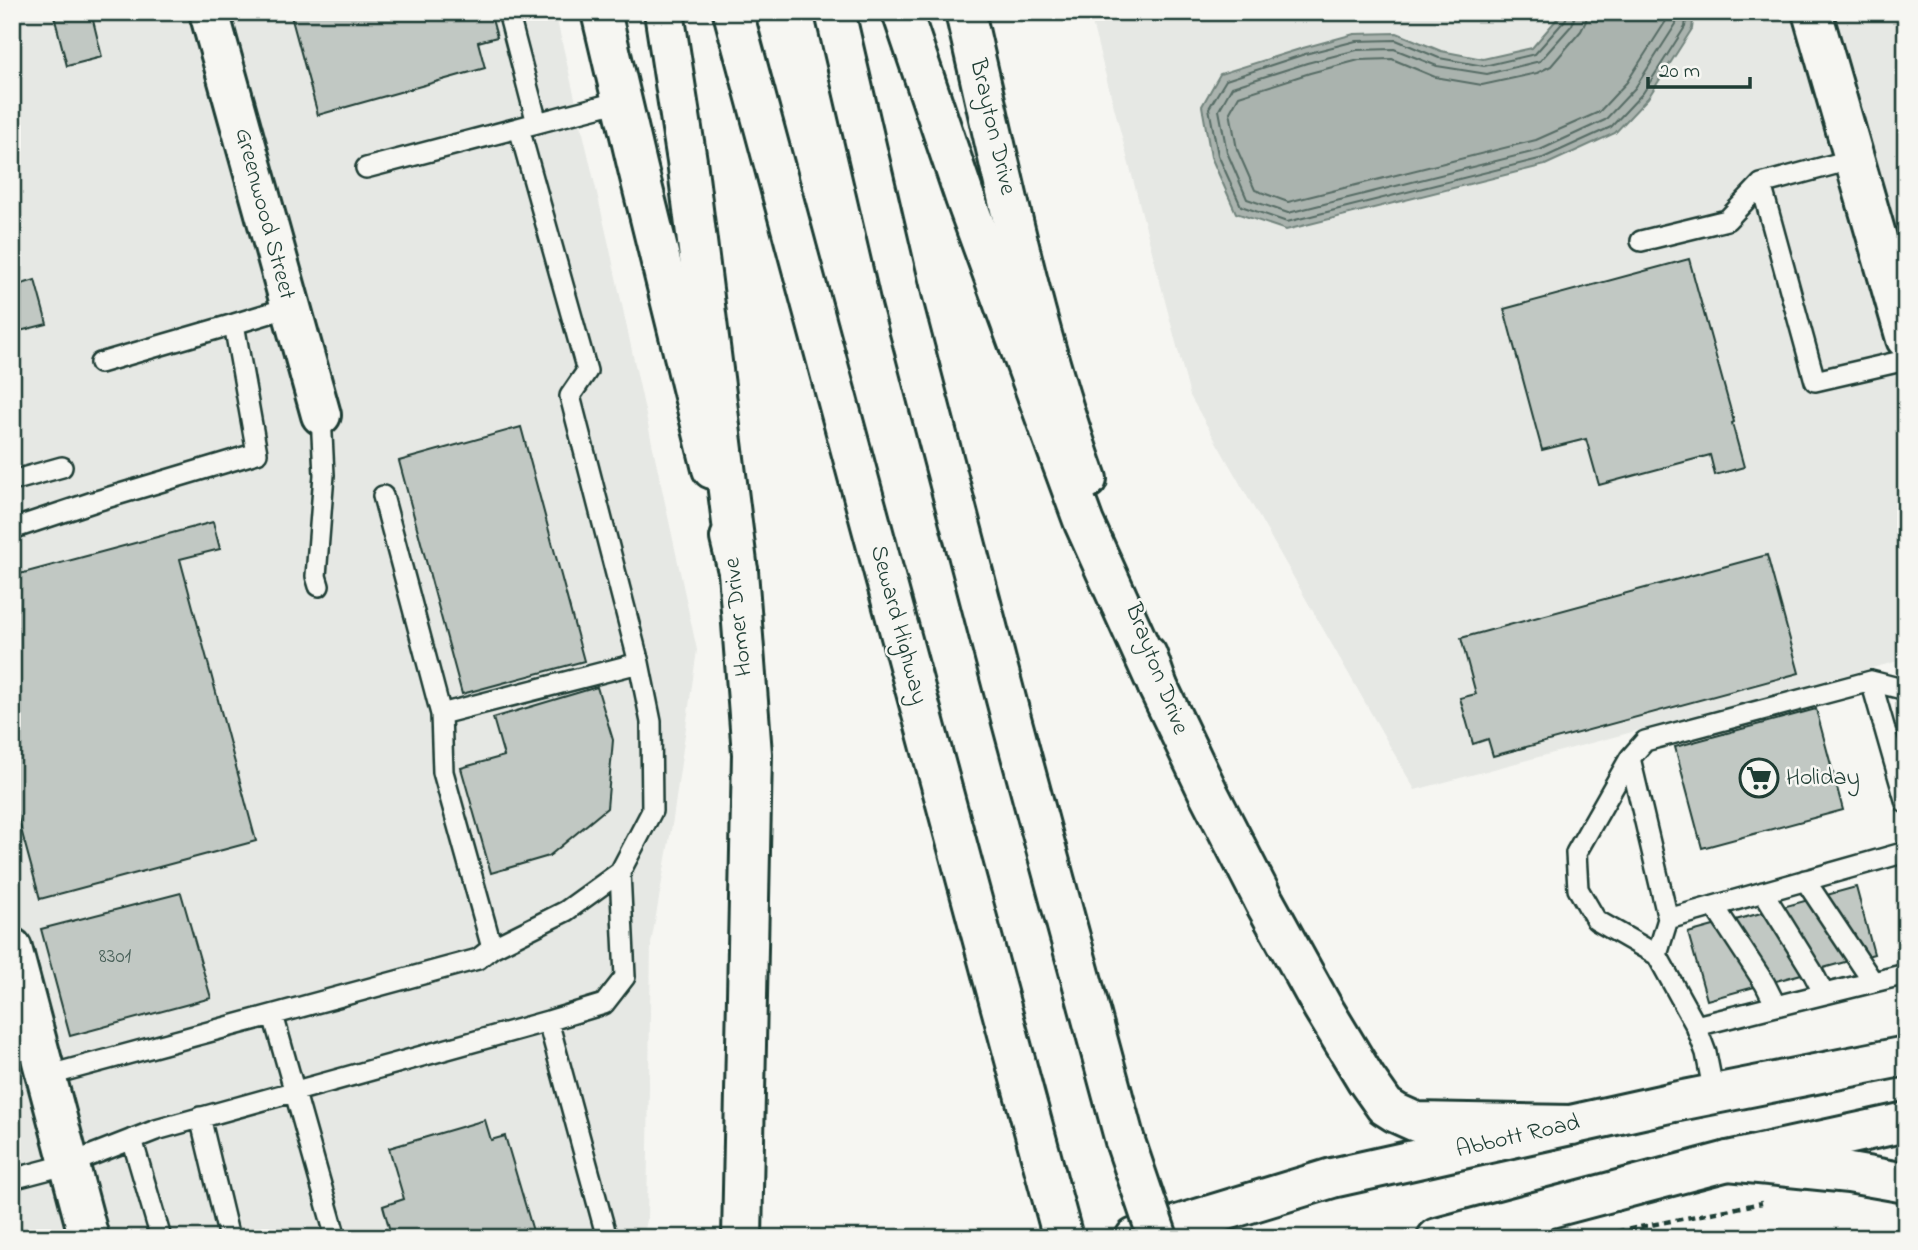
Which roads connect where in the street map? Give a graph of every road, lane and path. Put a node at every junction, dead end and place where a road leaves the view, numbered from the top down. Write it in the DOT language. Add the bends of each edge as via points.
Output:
graph roads {
  1 [pos="209,12"];
  2 [pos="508,12"];
  3 [pos="601,12"];
  4 [pos="664,12"];
  5 [pos="733,12"];
  6 [pos="835,12"];
  7 [pos="902,12"];
  8 [pos="965,12"];
  9 [pos="1812,12"];
  10 [pos="621,101"];
  11 [pos="528,125"];
  12 [pos="1854,159"];
  13 [pos="366,168"];
  14 [pos="1761,184"];
  15 [pos="1642,241"];
  16 [pos="290,307"];
  17 [pos="234,324"];
  18 [pos="1906,339"];
  19 [pos="1906,360"];
  20 [pos="100,363"];
  21 [pos="321,415"];
  22 [pos="62,467"];
  23 [pos="12,481"];
  24 [pos="383,496"];
  25 [pos="12,528"];
  26 [pos="738,571"];
  27 [pos="319,586"];
  28 [pos="639,663"];
  29 [pos="1871,681"];
  30 [pos="1158,687"];
  31 [pos="1906,690"];
  32 [pos="441,714"];
  33 [pos="1630,758"];
  34 [pos="1906,803"];
  35 [pos="1906,852"];
  36 [pos="620,872"];
  37 [pos="1805,880"];
  38 [pos="1763,892"];
  39 [pos="1714,906"];
  40 [pos="1668,919"];
  41 [pos="12,948"];
  42 [pos="492,948"];
  43 [pos="1657,955"];
  44 [pos="1906,974"];
  45 [pos="1873,982"];
  46 [pos="17,986"];
  47 [pos="1824,994"];
  48 [pos="1776,1006"];
  49 [pos="273,1015"];
  50 [pos="548,1021"];
  51 [pos="1696,1026"];
  52 [pos="1906,1056"];
  53 [pos="46,1076"];
  54 [pos="294,1091"];
  55 [pos="1714,1094"];
  56 [pos="200,1117"];
  57 [pos="1906,1122"];
  58 [pos="1572,1125"];
  59 [pos="132,1139"];
  60 [pos="1125,1140"];
  61 [pos="1728,1161"];
  62 [pos="69,1164"];
  63 [pos="12,1179"];
  64 [pos="1906,1183"];
  65 [pos="1772,1201"];
  66 [pos="1597,1236"];
  67 [pos="89,1238"];
  68 [pos="161,1238"];
  69 [pos="229,1238"];
  70 [pos="336,1238"];
  71 [pos="607,1238"];
  72 [pos="742,1238"];
  73 [pos="1063,1238"];
  74 [pos="1135,1238"];
  75 [pos="1149,1238"];
  76 [pos="1158,1238"];
  77 [pos="1437,1238"];
  1 -- 16 [label="main road, Greenwood Street"];
  2 -- 11 [label="lane"];
  3 -- 10 [label="main road, Homer Drive"];
  4 -- 26 [label="main road"];
  5 -- 73 [label="main road, Seward Highway"];
  6 -- 60 [label="main road" via="905,314"];
  7 -- 30 [label="main road" via="1084,523"];
  8 -- 30 [label="main road, Brayton Drive" via="1051,368"];
  9 -- 12 [label="main road"];
  10 -- 11 [label="lane"];
  10 -- 26 [label="main road, Homer Drive"];
  11 -- 13 [label="lane"];
  11 -- 28 [label="lane" via="587,371 570,396"];
  12 -- 14 [label="lane"];
  12 -- 18 [label="main road"];
  14 -- 15 [label="lane" via="1727,220"];
  14 -- 19 [label="lane" via="1815,381"];
  16 -- 17 [label="lane"];
  16 -- 21 [label="main road, Greenwood Street"];
  17 -- 20 [label="lane"];
  17 -- 25 [label="lane" via="257,453"];
  21 -- 27 [label="lane" via="324,475"];
  22 -- 23 [label="lane"];
  24 -- 32 [label="lane"];
  26 -- 72 [label="main road, Homer Drive" via="752,754"];
  28 -- 32 [label="lane"];
  28 -- 36 [label="lane" via="651,722 652,811"];
  29 -- 31 [label="lane"];
  29 -- 33 [label="lane" via="1645,741"];
  29 -- 34 [label="lane"];
  30 -- 58 [label="main road, Brayton Drive" via="1265,903 1385,1106 1416,1122"];
  32 -- 42 [label="lane" via="443,772"];
  33 -- 40 [label="lane"];
  33 -- 43 [label="lane" via="1576,853 1578,890 1596,920"];
  35 -- 37 [label="lane"];
  36 -- 42 [label="lane" via="566,911"];
  36 -- 50 [label="lane" via="625,977 604,1004"];
  37 -- 38 [label="lane"];
  37 -- 45 [label="lane"];
  38 -- 39 [label="lane"];
  38 -- 47 [label="lane"];
  39 -- 40 [label="lane"];
  39 -- 48 [label="lane"];
  40 -- 43 [label="lane"];
  41 -- 46 [label="main road"];
  42 -- 49 [label="lane" via="478,959"];
  43 -- 51 [label="lane"];
  44 -- 45 [label="lane"];
  45 -- 47 [label="lane"];
  46 -- 53 [label="main road"];
  47 -- 48 [label="lane"];
  48 -- 51 [label="lane"];
  49 -- 53 [label="lane"];
  49 -- 54 [label="lane"];
  50 -- 54 [label="lane"];
  50 -- 71 [label="lane"];
  51 -- 55 [label="lane"];
  52 -- 55 [label="main road, Abbott Road"];
  53 -- 62 [label="main road"];
  54 -- 56 [label="lane"];
  54 -- 70 [label="lane"];
  55 -- 58 [label="main road, Abbott Road"];
  56 -- 59 [label="lane"];
  56 -- 69 [label="lane"];
  57 -- 61 [label="main road"];
  58 -- 74 [label="main road, Abbott Road" via="1332,1178"];
  59 -- 62 [label="lane"];
  59 -- 68 [label="lane"];
  60 -- 75 [label="main road, bridge"];
  60 -- 76 [label="main road, bridge"];
  61 -- 64 [label="main road"];
  61 -- 77 [label="main road"];
  62 -- 63 [label="lane"];
  62 -- 67 [label="main road"];
  65 -- 66 [label="path"];
}
